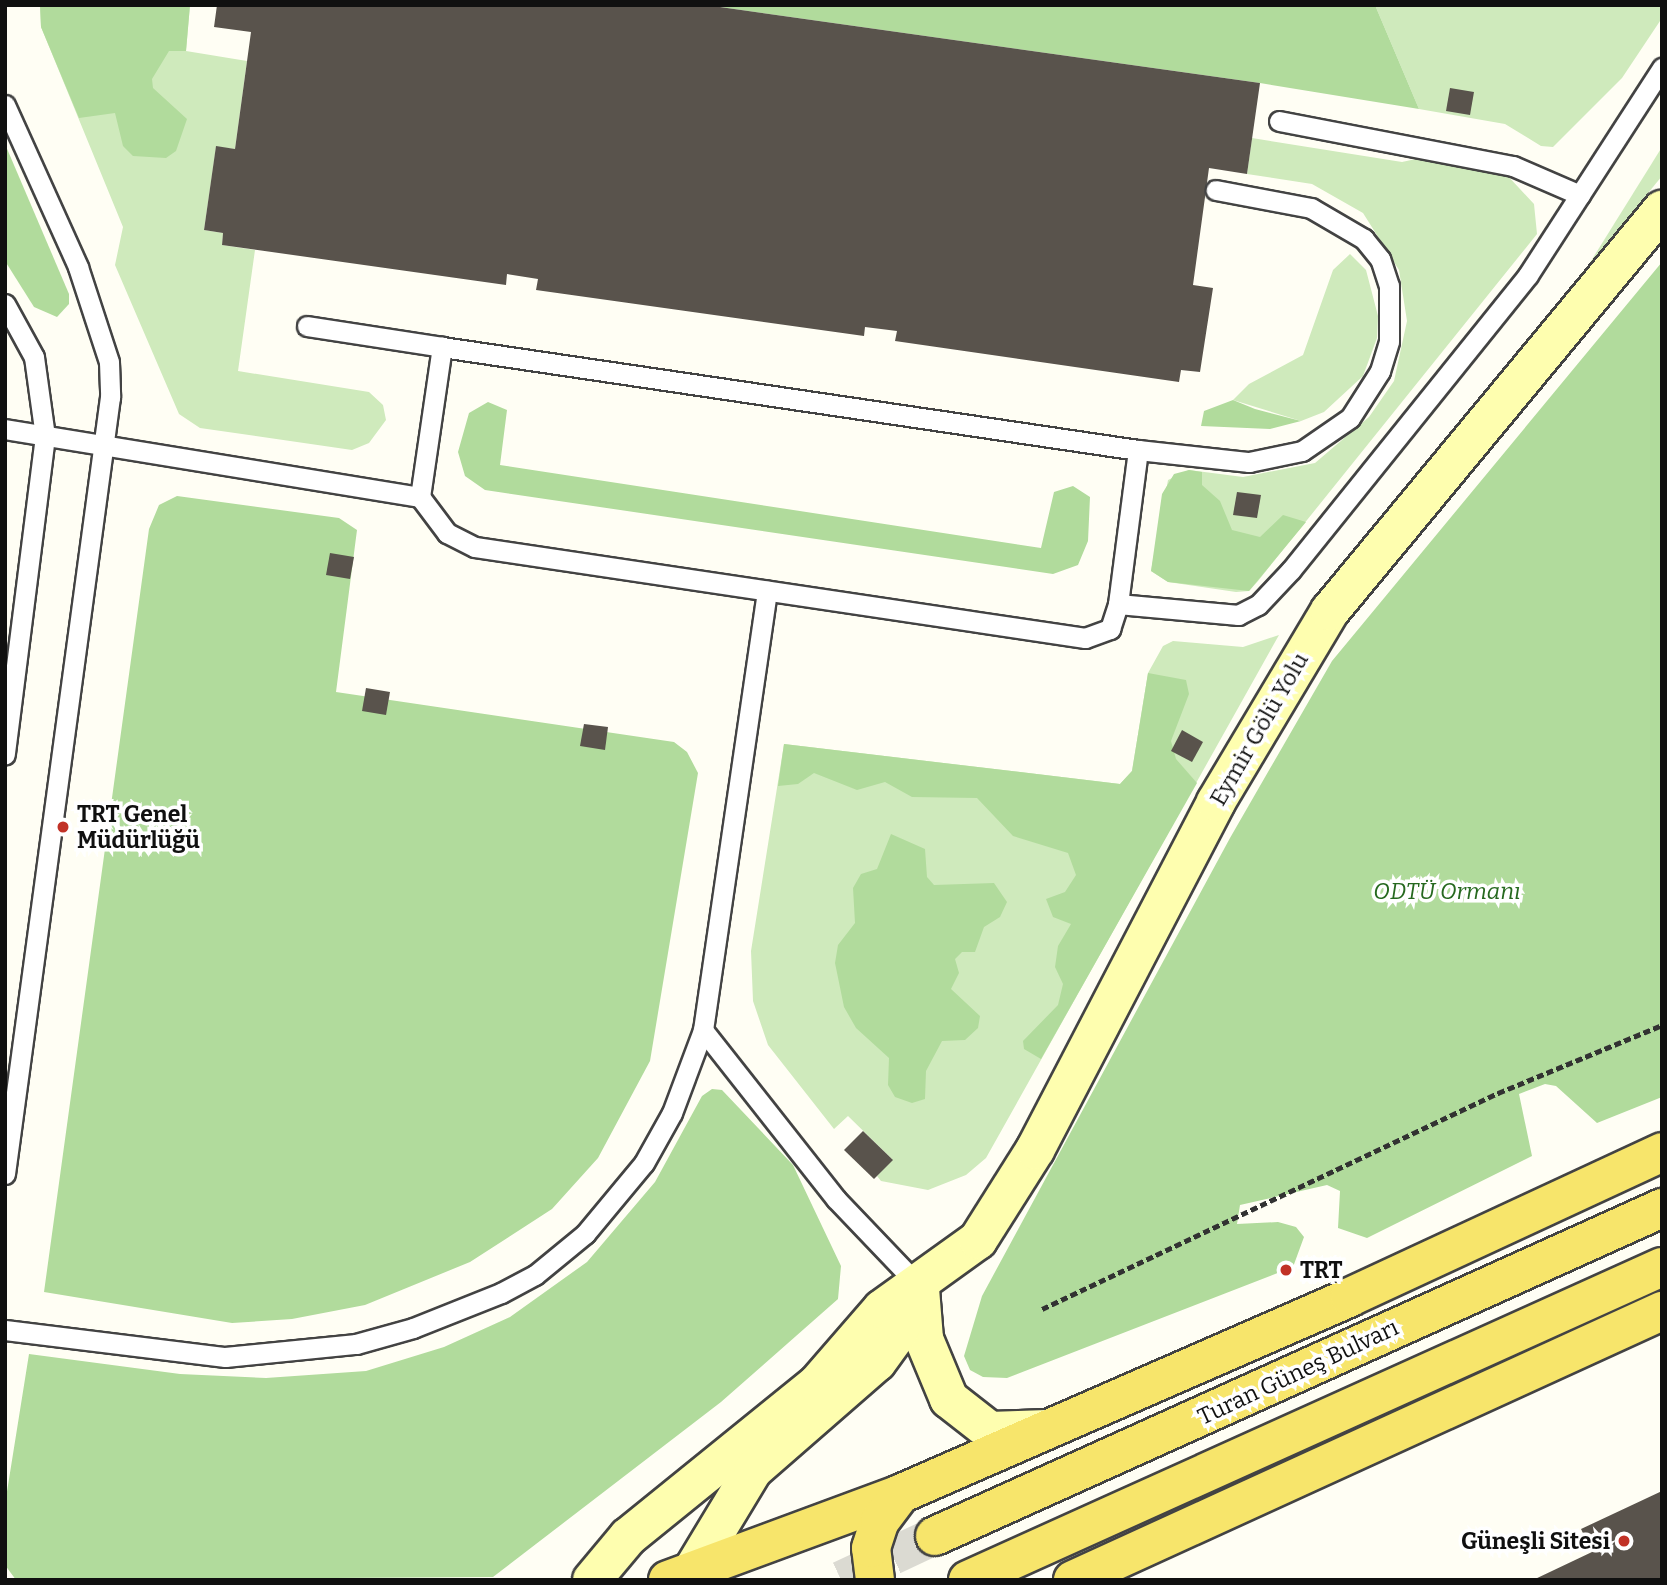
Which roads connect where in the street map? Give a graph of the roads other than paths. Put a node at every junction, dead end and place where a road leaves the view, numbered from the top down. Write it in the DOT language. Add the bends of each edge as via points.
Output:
graph roads {
  1 [pos="1662,68"];
  2 [pos="5,105"];
  3 [pos="1279,121"];
  4 [pos="1216,190"];
  5 [pos="1580,195"];
  6 [pos="1662,210"];
  7 [pos="5,304"];
  8 [pos="307,326"];
  9 [pos="442,347"];
  10 [pos="5,429"];
  11 [pos="45,436"];
  12 [pos="105,446"];
  13 [pos="1138,450"];
  14 [pos="420,497"];
  15 [pos="767,591"];
  16 [pos="1118,604"];
  17 [pos="5,754"];
  18 [pos="703,1030"];
  19 [pos="1662,1152"];
  20 [pos="5,1174"];
  21 [pos="1662,1208"];
  22 [pos="1662,1268"];
  23 [pos="920,1287"];
  24 [pos="1662,1311"];
  25 [pos="5,1330"];
  26 [pos="1047,1429"];
  27 [pos="900,1493"];
  28 [pos="935,1536"];
  29 [pos="685,1577"];
  30 [pos="592,1580"];
  31 [pos="875,1580"];
  32 [pos="968,1580"];
  33 [pos="1073,1580"];
  1 -- 5 [label="lane"];
  2 -- 12 [label="lane" via="78,267 104,342 110,397"];
  3 -- 5 [label="lane" via="1513,166"];
  4 -- 13 [label="lane" via="1311,208 1364,239 1380,259 1389,286 1386,351 1350,418 1302,452 1248,462"];
  5 -- 16 [label="lane" via="1528,275 1258,605 1227,617"];
  6 -- 23 [label="street, Eymir Gölü Yolu" via="1330,611 1216,802 1035,1150 978,1240"];
  7 -- 11 [label="lane" via="34,357"];
  8 -- 9 [label="lane"];
  9 -- 13 [label="lane"];
  9 -- 14 [label="lane"];
  10 -- 11 [label="lane"];
  11 -- 12 [label="lane"];
  11 -- 17 [label="lane"];
  12 -- 14 [label="lane"];
  12 -- 20 [label="lane"];
  13 -- 16 [label="lane"];
  14 -- 15 [label="lane" via="447,533 475,547"];
  15 -- 16 [label="lane" via="1085,638 1110,629"];
  15 -- 18 [label="lane"];
  18 -- 23 [label="lane" via="836,1199"];
  18 -- 25 [label="lane" via="672,1113 613,1205 564,1254 501,1293 413,1328 291,1354 225,1357"];
  19 -- 26 [label="main road"];
  21 -- 28 [label="main road, Turan Güneş Bulvarı"];
  22 -- 32 [label="main road"];
  23 -- 26 [label="street" via="924,1339 949,1399 990,1431"];
  23 -- 29 [label="street" via="898,1333 877,1362 753,1470"];
  23 -- 30 [label="street, Eymir Gölü Yolu" via="882,1309 817,1384 628,1537"];
  24 -- 33 [label="main road"];
  26 -- 27 [label="main road"];
  27 -- 29 [label="main road"];
  27 -- 31 [label="main road" via="880,1521 871,1548"];
}
